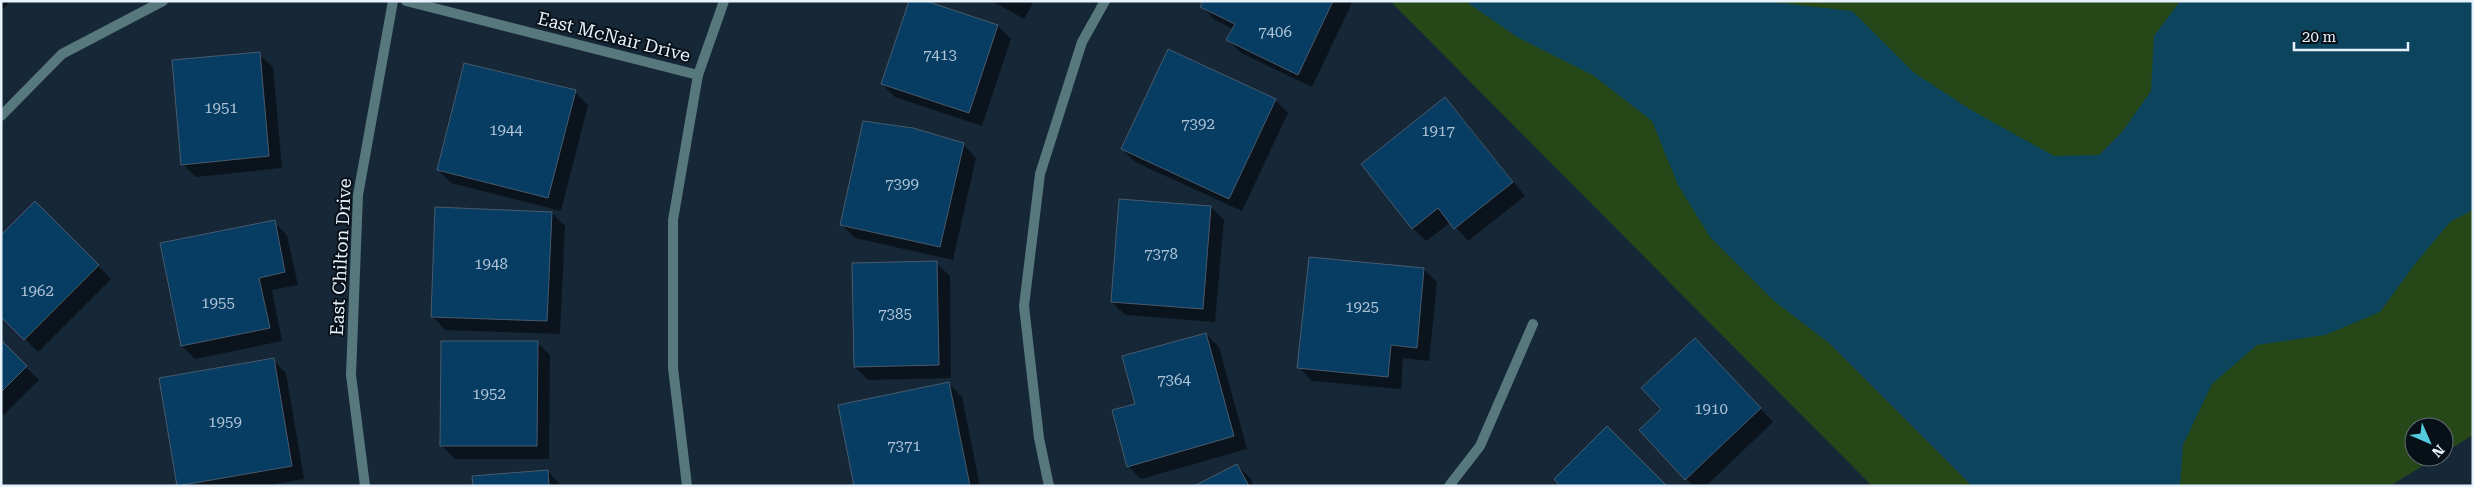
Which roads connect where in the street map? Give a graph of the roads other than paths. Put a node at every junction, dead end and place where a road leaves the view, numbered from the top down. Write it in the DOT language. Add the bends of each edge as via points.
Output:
graph roads {
  1 [pos="163,1"];
  2 [pos="393,1"];
  3 [pos="406,1"];
  4 [pos="724,1"];
  5 [pos="1105,1"];
  6 [pos="698,75"];
  7 [pos="1,116"];
  8 [pos="1533,324"];
  9 [pos="365,486"];
  10 [pos="687,486"];
  11 [pos="1049,486"];
  12 [pos="1449,486"];
  1 -- 7 [label="street" via="62,54"];
  2 -- 9 [label="street, East Chilton Drive" via="358,194 351,375"];
  3 -- 6 [label="street, East McNair Drive"];
  4 -- 6 [label="street"];
  5 -- 11 [label="street" via="1082,42 1040,174 1024,306 1039,438"];
  6 -- 10 [label="street" via="673,220 673,368"];
  8 -- 12 [label="street" via="1480,446"];
}
